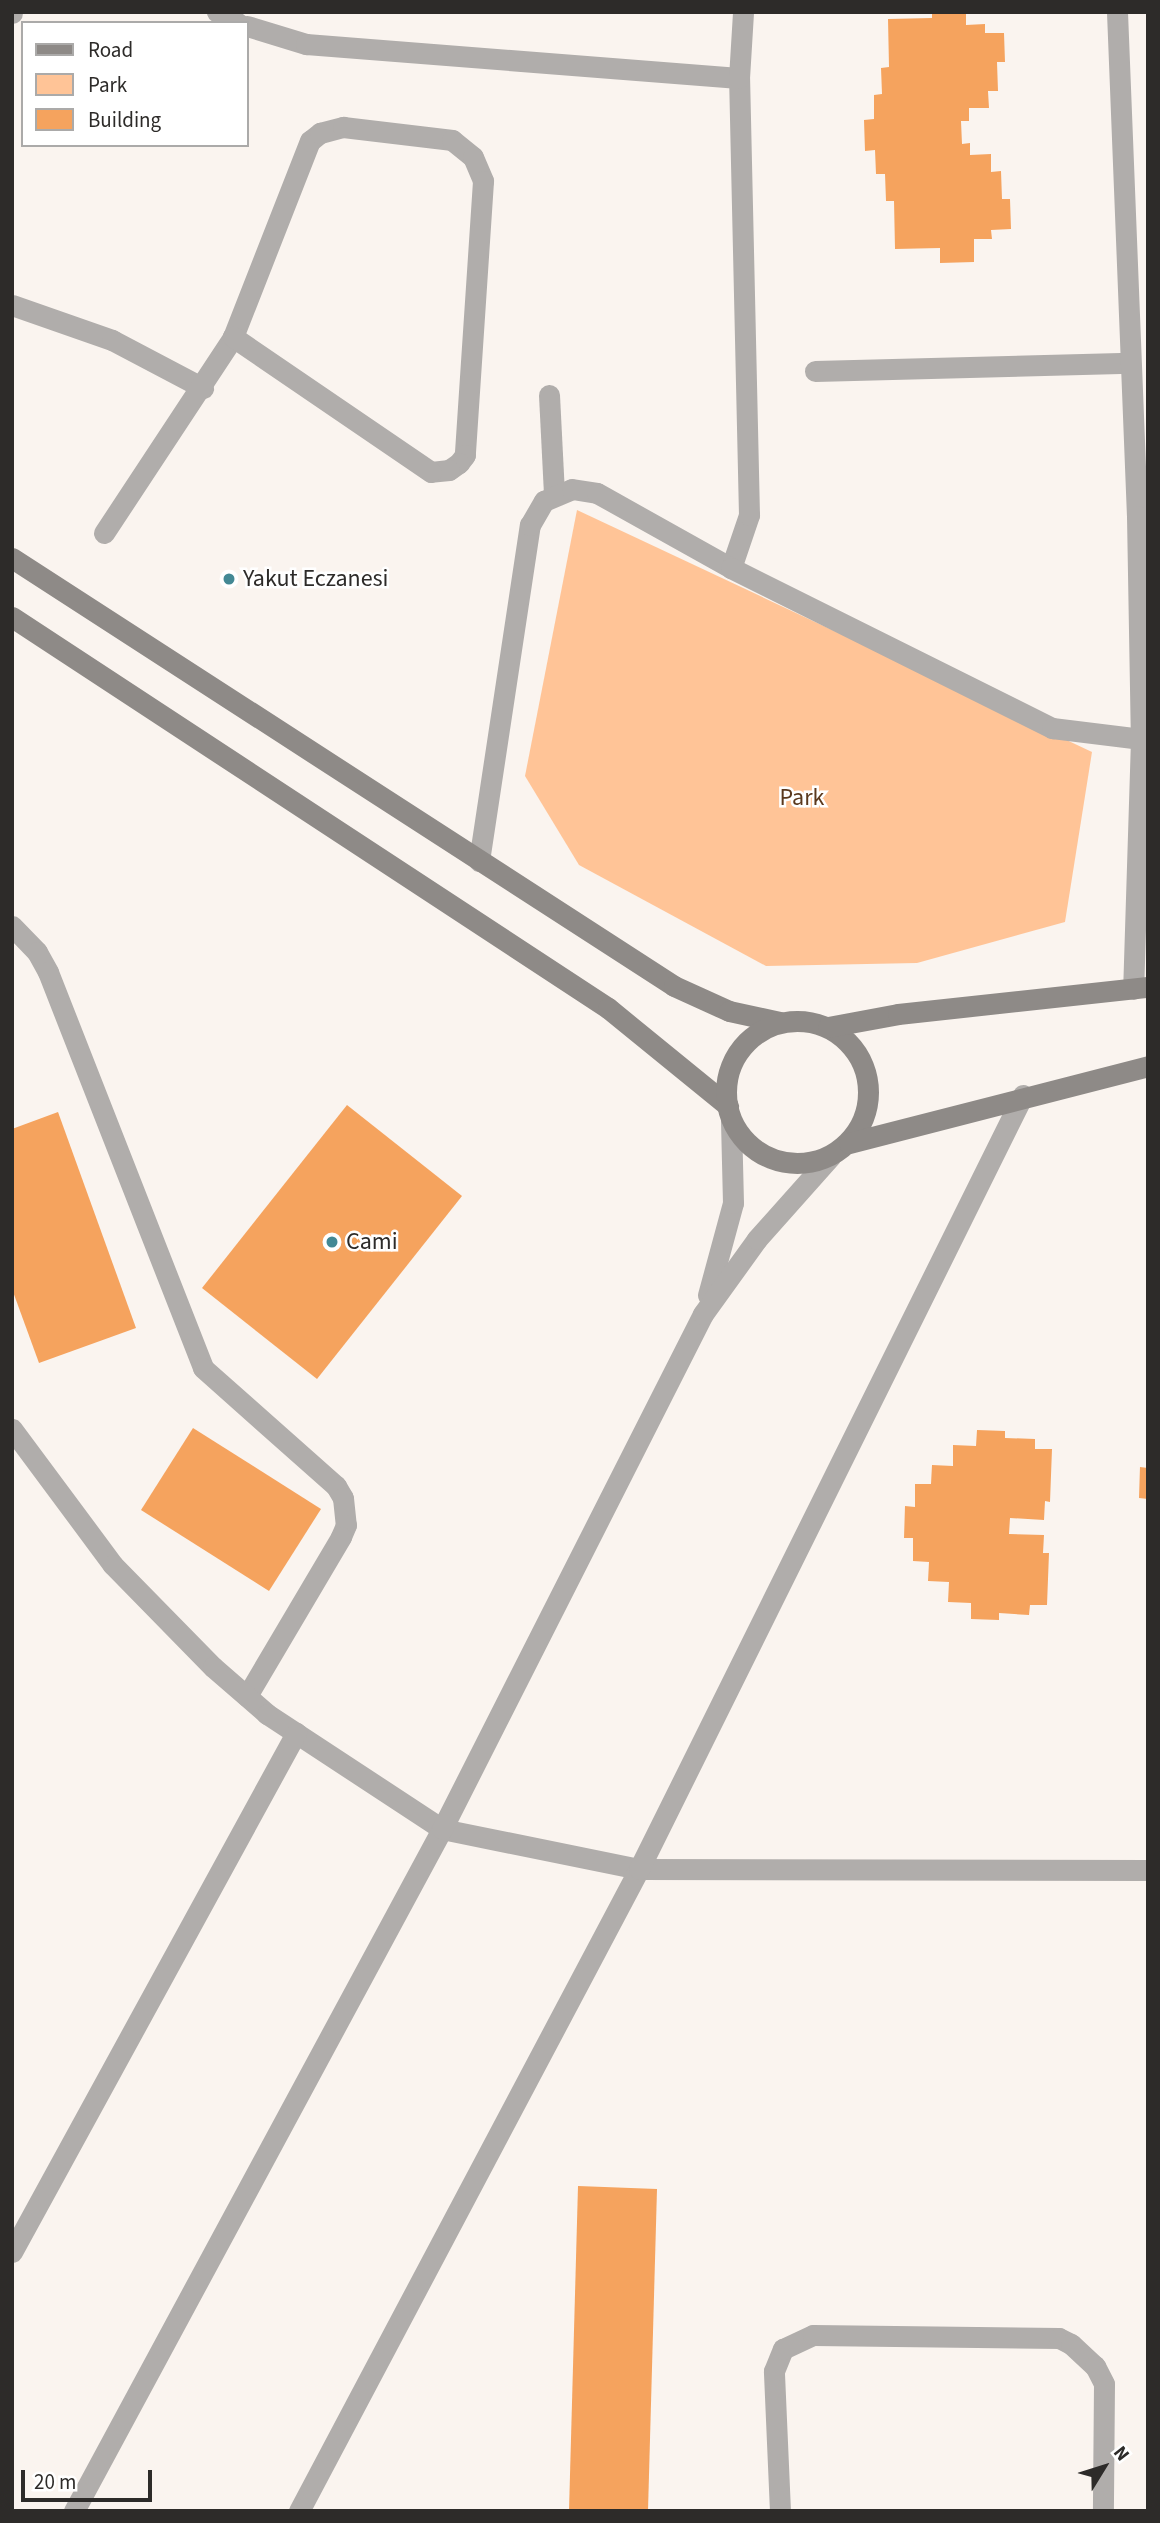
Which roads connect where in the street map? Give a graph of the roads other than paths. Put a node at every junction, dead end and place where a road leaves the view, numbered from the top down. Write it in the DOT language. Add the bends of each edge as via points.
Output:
graph roads {
  1 [pos="217,12"];
  2 [pos="743,12"];
  3 [pos="1117,12"];
  4 [pos="234,21"];
  5 [pos="248,26"];
  6 [pos="739,78"];
  7 [pos="12,305"];
  8 [pos="233,337"];
  9 [pos="1130,363"];
  10 [pos="815,371"];
  11 [pos="203,388"];
  12 [pos="549,395"];
  13 [pos="554,494"];
  14 [pos="104,533"];
  15 [pos="12,558"];
  16 [pos="731,568"];
  17 [pos="12,617"];
  18 [pos="1141,739"];
  19 [pos="479,861"];
  20 [pos="12,926"];
  21 [pos="1141,988"];
  22 [pos="780,1023"];
  23 [pos="828,1027"];
  24 [pos="1148,1066"];
  25 [pos="1023,1095"];
  26 [pos="730,1113"];
  27 [pos="849,1143"];
  28 [pos="831,1156"];
  29 [pos="703,1314"];
  30 [pos="12,1429"];
  31 [pos="247,1696"];
  32 [pos="296,1733"];
  33 [pos="442,1829"];
  34 [pos="639,1869"];
  35 [pos="1148,1870"];
  36 [pos="12,2252"];
  37 [pos="74,2511"];
  38 [pos="299,2511"];
  39 [pos="780,2511"];
  40 [pos="1103,2511"];
  1 -- 4 [label="street"];
  2 -- 6 [label="street"];
  3 -- 9 [label="street"];
  5 -- 6 [label="street" via="306,44"];
  6 -- 16 [label="street" via="749,515"];
  7 -- 11 [label="street" via="112,340"];
  8 -- 8 [label="street" via="259,280 303,153 320,133 343,127 452,140 473,156 483,181 465,455 459,463 449,470 431,472"];
  8 -- 11 [label="street"];
  9 -- 10 [label="street"];
  9 -- 18 [label="street"];
  11 -- 14 [label="street"];
  12 -- 13 [label="street"];
  13 -- 16 [label="street" via="572,489 597,493"];
  13 -- 19 [label="street" via="530,525"];
  15 -- 19 [label="street"];
  16 -- 18 [label="street" via="1052,728"];
  17 -- 26 [label="street" via="608,1008"];
  18 -- 21 [label="street"];
  19 -- 22 [label="street" via="674,986 729,1011"];
  20 -- 31 [label="street" via="37,952 48,972 203,1368 344,1498 346,1525 341,1537"];
  21 -- 23 [label="street" via="898,1014"];
  22 -- 23 [label="street" via="804,1021"];
  22 -- 26 [label="street" via="757,1033 740,1049 728,1072"];
  23 -- 27 [label="street" via="847,1040 868,1080 869,1102"];
  24 -- 25 [label="street"];
  25 -- 27 [label="street"];
  25 -- 34 [label="street"];
  26 -- 28 [label="street" via="745,1141 765,1156 809,1163"];
  26 -- 29 [label="street" via="731,1215"];
  27 -- 28 [label="street"];
  28 -- 29 [label="street" via="757,1239"];
  29 -- 33 [label="street"];
  30 -- 31 [label="street" via="113,1564 170,1626"];
  31 -- 32 [label="street"];
  32 -- 33 [label="street"];
  32 -- 36 [label="street"];
  33 -- 34 [label="street"];
  33 -- 37 [label="street"];
  34 -- 35 [label="street"];
  34 -- 38 [label="street"];
  39 -- 40 [label="street" via="774,2371 783,2349 813,2335 1059,2338 1071,2344 1095,2367 1104,2384"];
}
